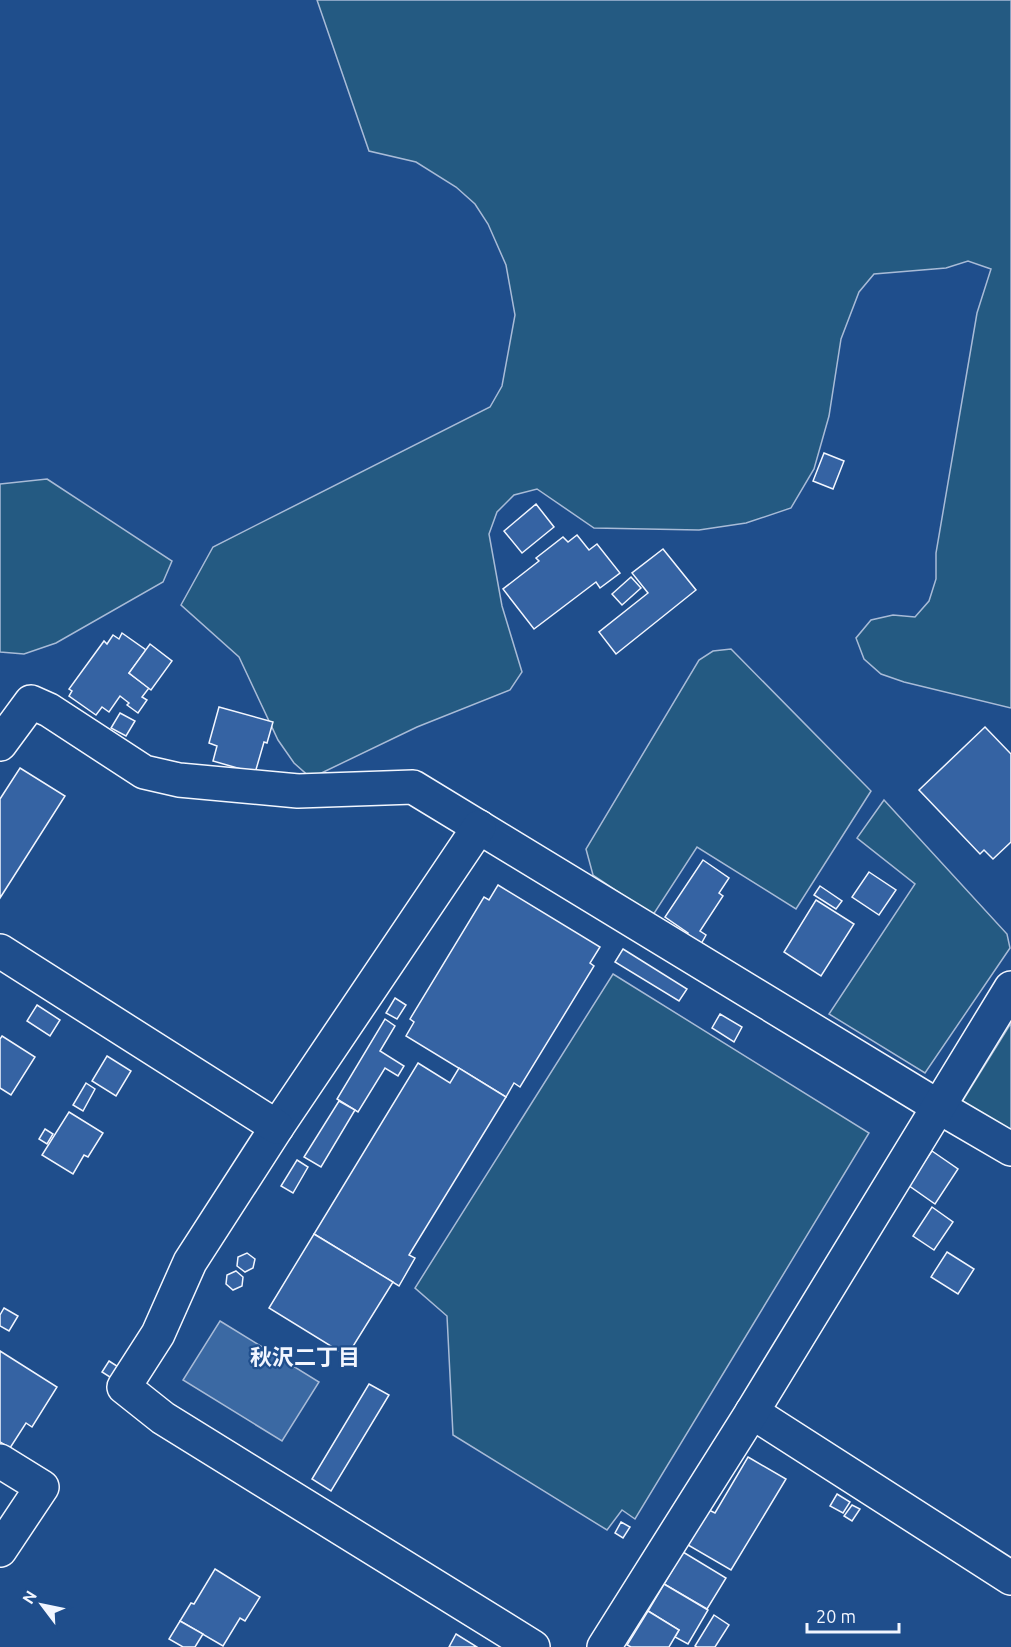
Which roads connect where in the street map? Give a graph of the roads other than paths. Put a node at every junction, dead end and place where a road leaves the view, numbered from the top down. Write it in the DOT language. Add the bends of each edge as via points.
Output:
graph roads {
  1 [pos="0,744"];
  2 [pos="479,827"];
  3 [pos="0,951"];
  4 [pos="1011,988"];
  5 [pos="939,1107"];
  6 [pos="277,1127"];
  7 [pos="1011,1149"];
  8 [pos="752,1412"];
  9 [pos="0,1461"];
  10 [pos="0,1550"];
  11 [pos="1011,1578"];
  12 [pos="533,1647"];
  13 [pos="604,1647"];
  1 -- 2 [label="street" via="31,702 144,772 179,780 298,791 414,787"];
  2 -- 5 [label="street"];
  2 -- 6 [label="street"];
  3 -- 6 [label="street"];
  4 -- 5 [label="street"];
  5 -- 7 [label="street"];
  5 -- 8 [label="street"];
  6 -- 12 [label="street" via="190,1262 158,1334 124,1388 163,1418"];
  8 -- 11 [label="street"];
  8 -- 13 [label="street"];
  9 -- 10 [label="street" via="42,1487"];
}
